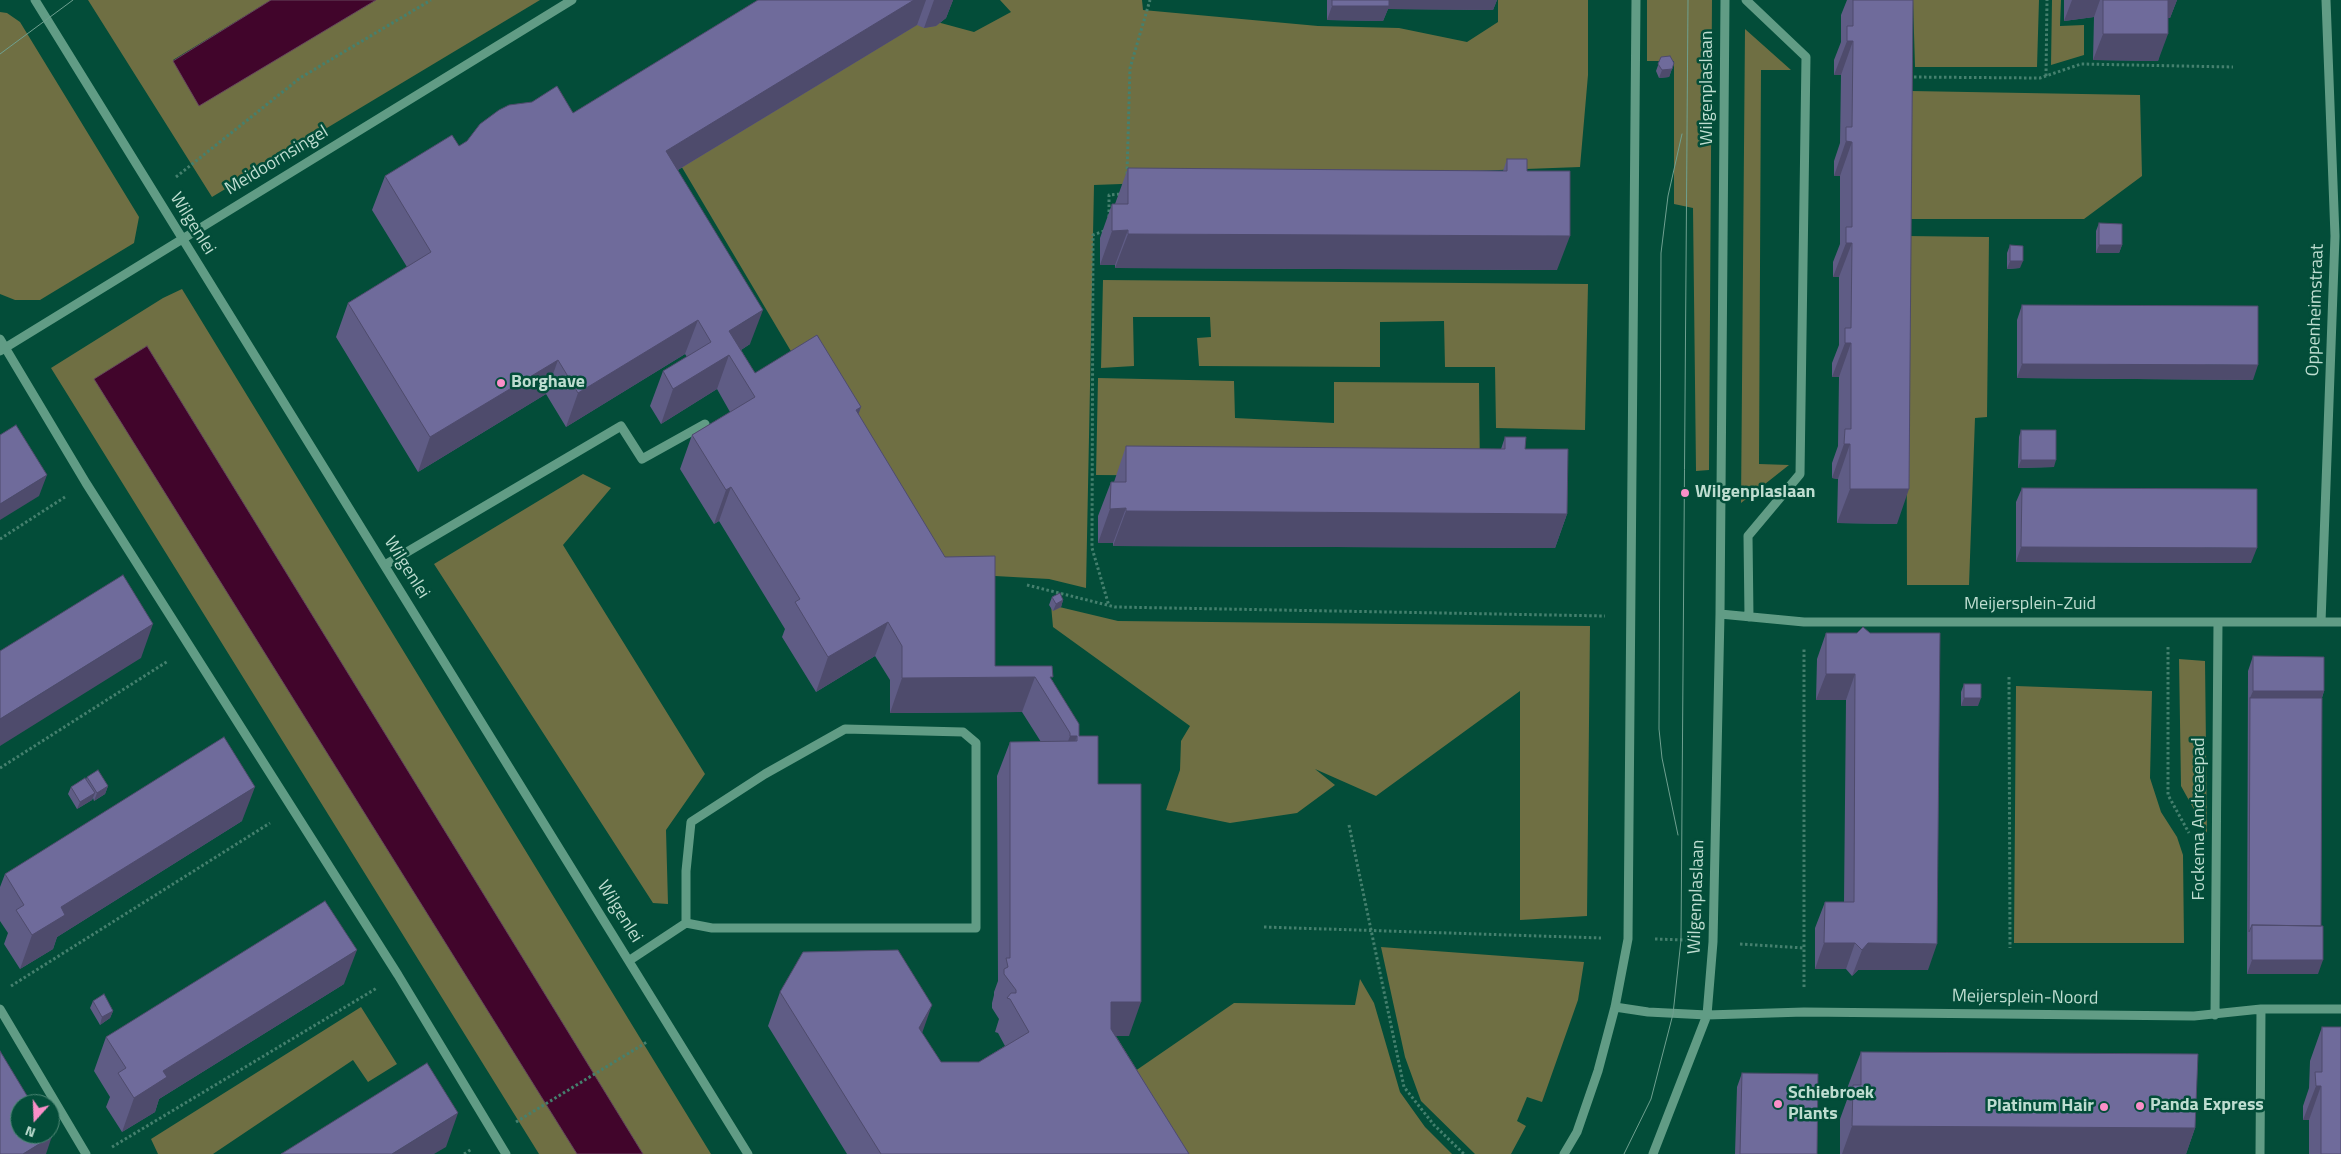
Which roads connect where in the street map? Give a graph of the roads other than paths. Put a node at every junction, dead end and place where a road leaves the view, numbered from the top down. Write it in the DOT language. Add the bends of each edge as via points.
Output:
graph roads {
  1 [pos="34,0"];
  2 [pos="572,0"];
  3 [pos="1636,0"];
  4 [pos="1725,0"];
  5 [pos="1746,0"];
  6 [pos="2326,0"];
  7 [pos="182,238"];
  8 [pos="0,339"];
  9 [pos="3,349"];
  10 [pos="705,424"];
  11 [pos="385,565"];
  12 [pos="1720,614"];
  13 [pos="1749,617"];
  14 [pos="2218,622"];
  15 [pos="2321,622"];
  16 [pos="2341,622"];
  17 [pos="686,923"];
  18 [pos="630,960"];
  19 [pos="1615,1007"];
  20 [pos="2341,1008"];
  21 [pos="0,1009"];
  22 [pos="2261,1009"];
  23 [pos="1707,1015"];
  24 [pos="2215,1016"];
  25 [pos="86,1154"];
  26 [pos="506,1154"];
  27 [pos="748,1154"];
  28 [pos="1564,1154"];
  29 [pos="1653,1154"];
  30 [pos="2260,1154"];
  1 -- 7 [label="street, Wilgenlei"];
  2 -- 7 [label="street, Meidoornsingel"];
  3 -- 19 [label="street" via="1628,939"];
  4 -- 12 [label="street, Wilgenplaslaan"];
  5 -- 13 [label="street" via="1806,58 1800,474 1748,536"];
  6 -- 15 [label="street, Oppenheimstraat" via="2335,236"];
  7 -- 9 [label="street, Meidoornsingel"];
  7 -- 11 [label="street, Wilgenlei"];
  8 -- 9 [label="street"];
  9 -- 26 [label="street" via="398,975"];
  10 -- 11 [label="street" via="642,459 621,426"];
  11 -- 18 [label="street, Wilgenlei"];
  12 -- 13 [label="street, Meijersplein-Zuid"];
  12 -- 23 [label="street, Wilgenplaslaan" via="1713,942"];
  13 -- 14 [label="street, Meijersplein-Zuid" via="1804,622"];
  14 -- 15 [label="street, Meijersplein-Zuid"];
  14 -- 24 [label="street, Fockema Andreaepad"];
  15 -- 16 [label="street, Meijersplein-Zuid"];
  17 -- 17 [label="street" via="712,928 976,928 976,743 963,732 845,729 765,774 691,822 686,871"];
  17 -- 18 [label="street"];
  18 -- 27 [label="street, Wilgenlei"];
  19 -- 23 [label="street"];
  19 -- 28 [label="street" via="1598,1071 1576,1132"];
  20 -- 22 [label="street, Meijersplein-Noord"];
  21 -- 25 [label="street"];
  22 -- 24 [label="street, Meijersplein-Noord"];
  22 -- 30 [label="street"];
  23 -- 24 [label="street, Meijersplein-Noord" via="1804,1012"];
  23 -- 29 [label="street, Wilgenplaslaan"];
}
